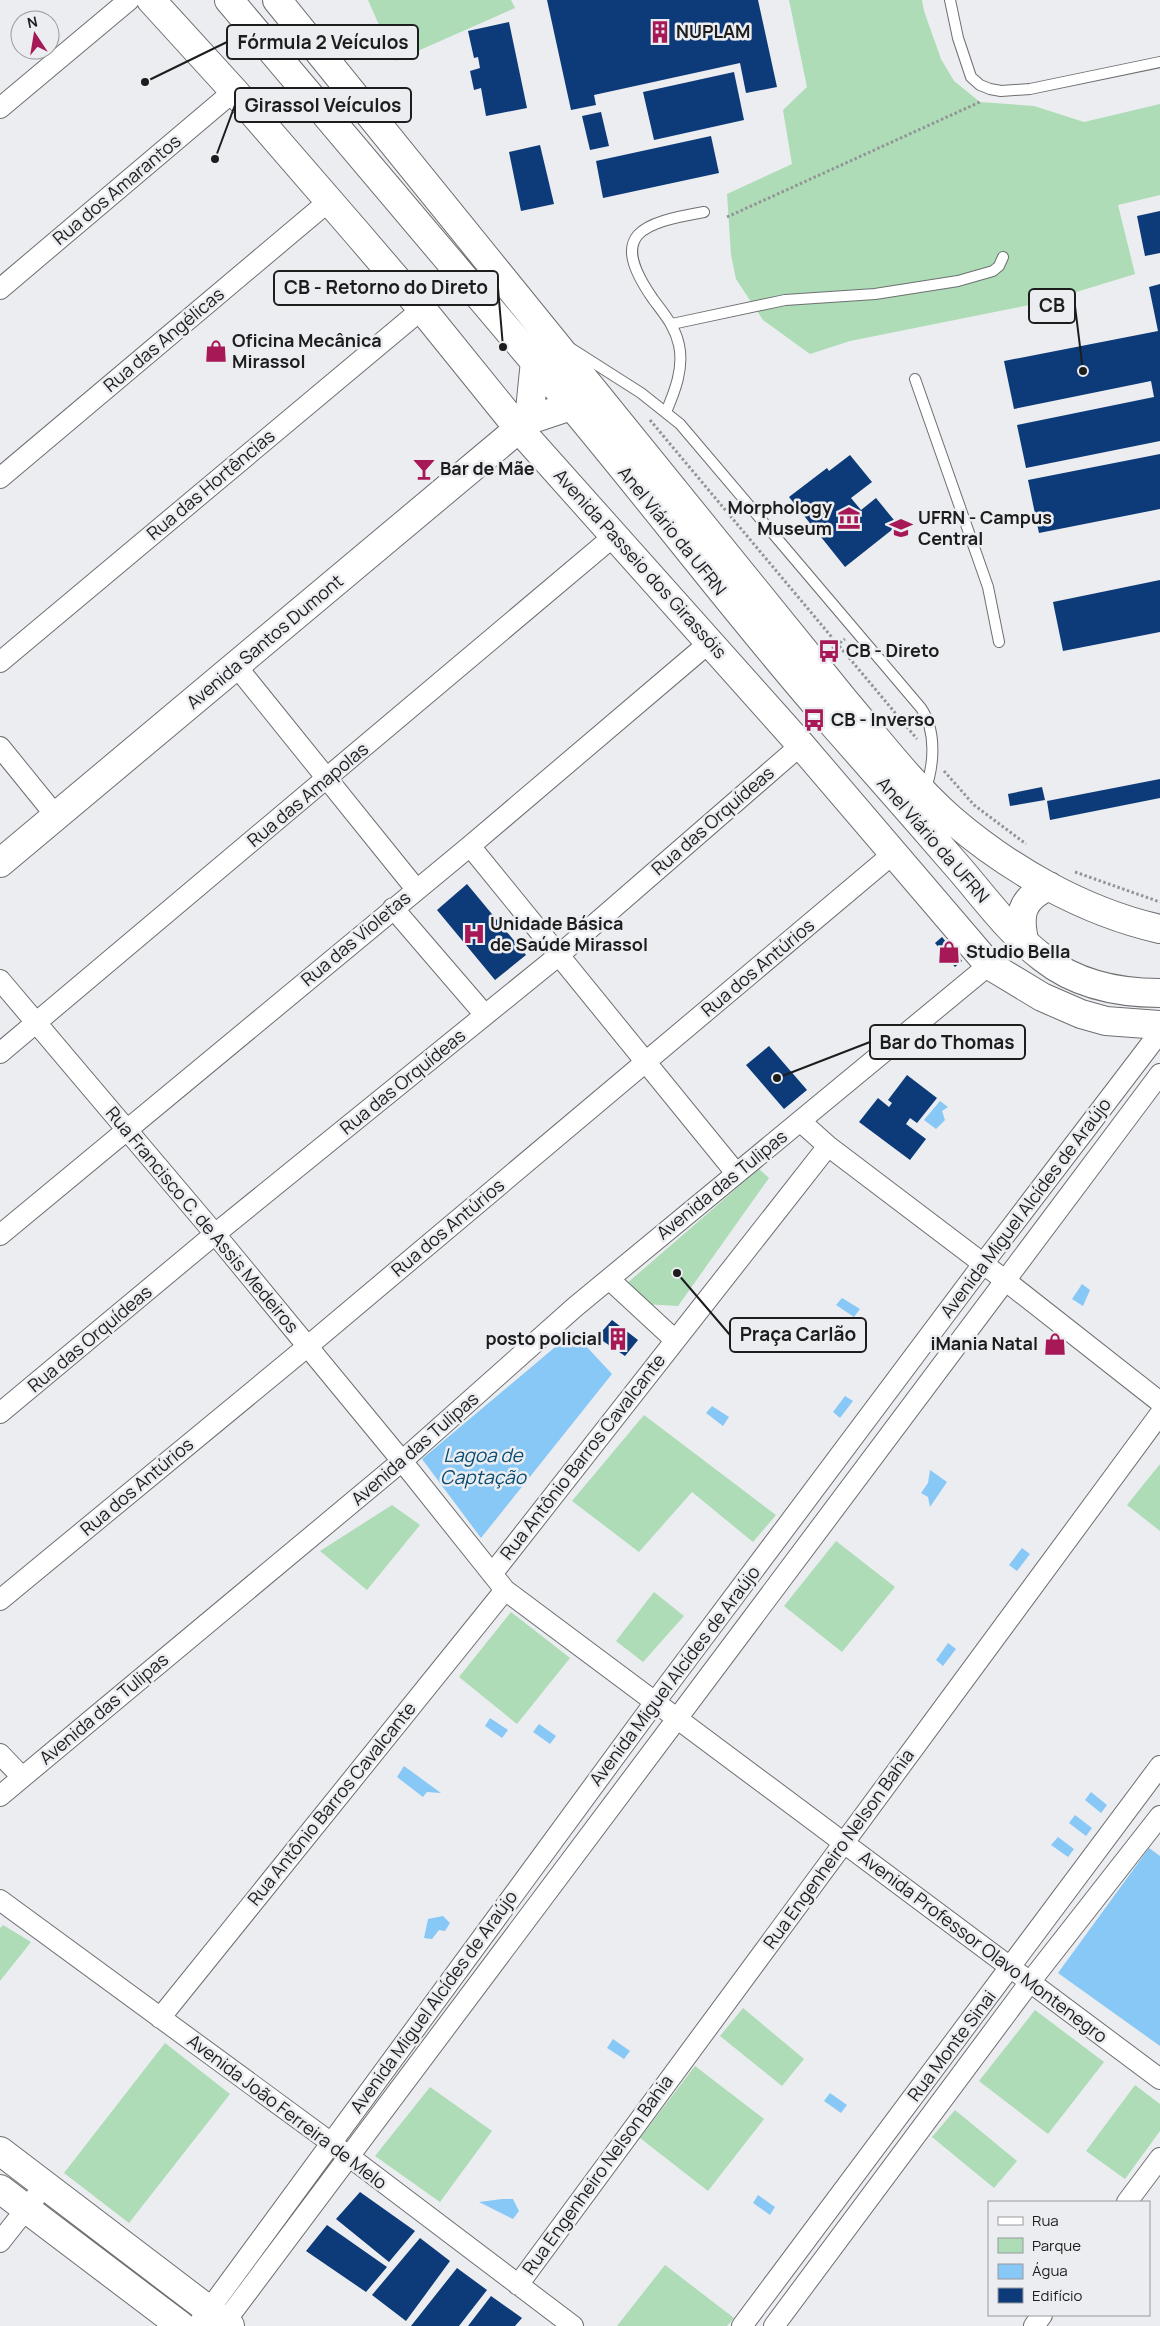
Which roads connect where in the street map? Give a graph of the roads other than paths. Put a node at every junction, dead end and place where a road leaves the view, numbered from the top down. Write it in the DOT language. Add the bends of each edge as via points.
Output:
graph roads {
  1 [pos="129,0"];
  2 [pos="150,0"];
  3 [pos="270,0"];
  4 [pos="277,0"];
  5 [pos="950,0"];
  6 [pos="235,7"];
  7 [pos="309,42"];
  8 [pos="1160,62"];
  9 [pos="285,66"];
  10 [pos="234,91"];
  11 [pos="0,108"];
  12 [pos="329,201"];
  13 [pos="704,212"];
  14 [pos="1003,256"];
  15 [pos="0,289"];
  16 [pos="422,308"];
  17 [pos="672,324"];
  18 [pos="545,333"];
  19 [pos="534,361"];
  20 [pos="915,379"];
  21 [pos="571,406"];
  22 [pos="666,412"];
  23 [pos="524,425"];
  24 [pos="0,478"];
  25 [pos="614,536"];
  26 [pos="710,642"];
  27 [pos="999,642"];
  28 [pos="0,662"];
  29 [pos="237,667"];
  30 [pos="801,745"];
  31 [pos="0,747"];
  32 [pos="327,780"];
  33 [pos="925,792"];
  34 [pos="56,816"];
  35 [pos="470,846"];
  36 [pos="894,853"];
  37 [pos="0,863"];
  38 [pos="1049,886"];
  39 [pos="416,889"];
  40 [pos="393,908"];
  41 [pos="1156,931"];
  42 [pos="1025,944"];
  43 [pos="558,956"];
  44 [pos="989,965"];
  45 [pos="0,980"];
  46 [pos="1155,988"];
  47 [pos="485,1015"];
  48 [pos="37,1022"];
  49 [pos="1160,1025"];
  50 [pos="1160,1032"];
  51 [pos="0,1053"];
  52 [pos="645,1063"];
  53 [pos="1160,1074"];
  54 [pos="800,1121"];
  55 [pos="127,1128"];
  56 [pos="828,1146"];
  57 [pos="736,1173"];
  58 [pos="215,1234"];
  59 [pos="0,1236"];
  60 [pos="982,1264"];
  61 [pos="608,1279"];
  62 [pos="1006,1281"];
  63 [pos="675,1340"];
  64 [pos="308,1346"];
  65 [pos="1160,1402"];
  66 [pos="0,1413"];
  67 [pos="1160,1414"];
  68 [pos="402,1461"];
  69 [pos="492,1574"];
  70 [pos="505,1590"];
  71 [pos="0,1600"];
  72 [pos="655,1702"];
  73 [pos="678,1719"];
  74 [pos="0,1754"];
  75 [pos="1160,1766"];
  76 [pos="22,1777"];
  77 [pos="0,1796"];
  78 [pos="1160,1816"];
  79 [pos="844,1843"];
  80 [pos="0,1900"];
  81 [pos="1010,1967"];
  82 [pos="1030,1982"];
  83 [pos="160,2018"];
  84 [pos="1160,2079"];
  85 [pos="330,2142"];
  86 [pos="0,2151"];
  87 [pos="350,2157"];
  88 [pos="1160,2158"];
  89 [pos="44,2185"];
  90 [pos="0,2189"];
  91 [pos="1127,2201"];
  92 [pos="26,2208"];
  93 [pos="0,2242"];
  94 [pos="518,2285"];
  95 [pos="216,2322"];
  96 [pos="181,2326"];
  97 [pos="573,2326"];
  98 [pos="742,2326"];
  99 [pos="774,2326"];
  1 -- 11 [label="street"];
  2 -- 10 [label="main road, Avenida Passeio dos Girassóis"];
  3 -- 6 [label="main road" via="266,8 257,12"];
  4 -- 7 [label="main road, Anel Viário da UFRN"];
  5 -- 8 [label="lane" via="971,77 990,89 1030,89"];
  6 -- 9 [label="main road, Anel Viário da UFRN"];
  7 -- 9 [label="main road" via="292,47"];
  7 -- 18 [label="main road, Anel Viário da UFRN"];
  9 -- 19 [label="main road, Anel Viário da UFRN"];
  10 -- 12 [label="main road, Avenida Passeio dos Girassóis"];
  10 -- 15 [label="street, Rua dos Amarantos"];
  12 -- 16 [label="main road, Avenida Passeio dos Girassóis"];
  12 -- 24 [label="street, Rua das Angélicas"];
  13 -- 17 [label="lane" via="664,219 645,228 633,240 631,257 639,278"];
  14 -- 17 [label="lane" via="993,271 958,281 875,294 785,300"];
  16 -- 23 [label="main road, Avenida Passeio dos Girassóis"];
  16 -- 28 [label="street, Rua das Hortências"];
  17 -- 22 [label="lane" via="680,346 680,369"];
  18 -- 22 [label="lane"];
  18 -- 33 [label="main road, Anel Viário da UFRN" via="844,700"];
  19 -- 21 [label="main road, Anel Viário da UFRN"];
  19 -- 23 [label="main road"];
  20 -- 27 [label="lane" via="988,588"];
  21 -- 23 [label="main road, Avenida Santos Dumont"];
  21 -- 42 [label="main road, Anel Viário da UFRN" via="794,680"];
  22 -- 33 [label="lane" via="680,424 921,708 929,726 932,758"];
  23 -- 25 [label="main road, Avenida Passeio dos Girassóis"];
  23 -- 29 [label="main road, Avenida Santos Dumont"];
  25 -- 26 [label="main road, Avenida Passeio dos Girassóis"];
  25 -- 32 [label="street, Rua das Amapolas"];
  26 -- 30 [label="main road, Avenida Passeio dos Girassóis"];
  26 -- 35 [label="street, Rua das Violetas"];
  29 -- 32 [label="street"];
  29 -- 34 [label="main road, Avenida Santos Dumont"];
  30 -- 36 [label="main road, Avenida Passeio dos Girassóis"];
  30 -- 43 [label="street, Rua das Orquídeas"];
  31 -- 34 [label="street"];
  32 -- 39 [label="street"];
  32 -- 48 [label="street, Rua das Amapolas"];
  33 -- 38 [label="main road, Anel Viário da UFRN" via="950,818 983,844"];
  34 -- 37 [label="main road, Avenida Santos Dumont"];
  35 -- 39 [label="street, Rua das Violetas"];
  35 -- 43 [label="street"];
  36 -- 44 [label="main road, Avenida Passeio dos Girassóis"];
  36 -- 52 [label="street, Rua dos Antúrios"];
  38 -- 41 [label="main road, Anel Viário da UFRN"];
  38 -- 42 [label="main road" via="1032,896 1023,909"];
  39 -- 40 [label="street, Rua das Violetas"];
  40 -- 47 [label="street"];
  40 -- 55 [label="street, Rua das Violetas"];
  42 -- 46 [label="main road, Anel Viário da UFRN" via="1047,962 1098,987"];
  43 -- 47 [label="street, Rua das Orquídeas"];
  43 -- 52 [label="street"];
  44 -- 49 [label="main road, Avenida Passeio dos Girassóis" via="1042,997 1081,1014 1106,1021"];
  44 -- 54 [label="street, Avenida das Tulipas"];
  45 -- 48 [label="street, Rua Francisco C. de Assis Medeiros"];
  47 -- 58 [label="street, Rua das Orquídeas"];
  48 -- 51 [label="street, Rua das Amapolas"];
  48 -- 55 [label="street, Rua Francisco C. de Assis Medeiros"];
  50 -- 60 [label="street, Avenida Miguel Alcídes de Araújo"];
  52 -- 57 [label="street"];
  52 -- 64 [label="street, Rua dos Antúrios"];
  53 -- 62 [label="street, Avenida Miguel Alcídes de Araújo"];
  54 -- 56 [label="street"];
  54 -- 57 [label="street, Avenida das Tulipas"];
  55 -- 58 [label="street, Rua Francisco C. de Assis Medeiros"];
  55 -- 59 [label="street, Rua das Violetas"];
  56 -- 60 [label="street"];
  56 -- 63 [label="street, Rua Antônio Barros Cavalcante"];
  57 -- 61 [label="street, Avenida das Tulipas"];
  58 -- 64 [label="street, Rua Francisco C. de Assis Medeiros"];
  58 -- 66 [label="street, Rua das Orquídeas"];
  60 -- 62 [label="street"];
  60 -- 72 [label="street, Avenida Miguel Alcídes de Araújo"];
  61 -- 63 [label="street, Rua Antônio Barros Cavalcante"];
  61 -- 68 [label="street, Avenida das Tulipas"];
  62 -- 65 [label="street"];
  62 -- 73 [label="street, Avenida Miguel Alcídes de Araújo"];
  63 -- 69 [label="street, Rua Antônio Barros Cavalcante"];
  64 -- 68 [label="street, Rua Francisco C. de Assis Medeiros"];
  64 -- 71 [label="street, Rua dos Antúrios"];
  67 -- 79 [label="street, Rua Engenheiro Nelson Bahia"];
  68 -- 69 [label="street, Avenida Professor Olavo Montenegro"];
  68 -- 76 [label="street, Avenida das Tulipas"];
  69 -- 70 [label="street, Avenida Professor Olavo Montenegro"];
  70 -- 72 [label="street, Avenida Professor Olavo Montenegro"];
  70 -- 83 [label="street, Rua Antônio Barros Cavalcante"];
  72 -- 73 [label="street, Avenida Professor Olavo Montenegro"];
  72 -- 85 [label="street, Avenida Miguel Alcídes de Araújo"];
  73 -- 79 [label="street, Avenida Professor Olavo Montenegro"];
  73 -- 87 [label="street, Avenida Miguel Alcídes de Araújo"];
  74 -- 76 [label="street"];
  75 -- 81 [label="street, Rua Monte Sinai"];
  76 -- 77 [label="street, Avenida das Tulipas"];
  78 -- 82 [label="street, Rua Monte Sinai"];
  79 -- 81 [label="street, Avenida Professor Olavo Montenegro"];
  79 -- 94 [label="street, Rua Engenheiro Nelson Bahia"];
  80 -- 83 [label="street, Avenida João Ferreira de Melo"];
  81 -- 82 [label="street, Avenida Professor Olavo Montenegro"];
  81 -- 98 [label="street, Rua Monte Sinai"];
  82 -- 84 [label="street, Avenida Professor Olavo Montenegro"];
  82 -- 99 [label="street, Rua Monte Sinai"];
  83 -- 85 [label="street, Avenida João Ferreira de Melo"];
  85 -- 87 [label="street, Avenida João Ferreira de Melo"];
  85 -- 95 [label="street, Avenida Miguel Alcídes de Araújo"];
  86 -- 89 [label="main road"];
  87 -- 94 [label="street, Avenida João Ferreira de Melo"];
  87 -- 95 [label="street, Avenida Miguel Alcídes de Araújo"];
  88 -- 91 [label="street"];
  89 -- 92 [label="street"];
  89 -- 95 [label="main road"];
  90 -- 92 [label="main road"];
  92 -- 93 [label="street"];
  92 -- 96 [label="main road"];
  94 -- 97 [label="street, Avenida João Ferreira de Melo"];
}
